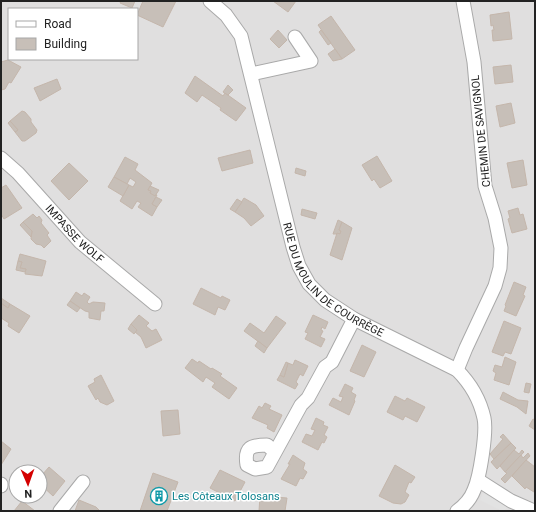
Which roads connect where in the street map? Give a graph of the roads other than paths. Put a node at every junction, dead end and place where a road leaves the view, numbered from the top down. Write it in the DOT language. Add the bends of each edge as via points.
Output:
graph roads {
  1 [pos="210,1"];
  2 [pos="463,1"];
  3 [pos="294,37"];
  4 [pos="251,74"];
  5 [pos="1,158"];
  6 [pos="156,304"];
  7 [pos="354,319"];
  8 [pos="457,370"];
  9 [pos="275,452"];
  10 [pos="478,480"];
  11 [pos="83,482"];
  12 [pos="461,510"];
  13 [pos="60,511"];
  14 [pos="531,511"];
  1 -- 4 [label="street, RUE DU MOULIN DE COURRÈGE" via="226,15 241,36"];
  2 -- 8 [label="street, CHEMIN DE SAVIGNOL" via="474,62 485,186 501,248 500,268 495,286"];
  3 -- 4 [label="street" via="311,61"];
  4 -- 7 [label="street, RUE DU MOULIN DE COURRÈGE" via="299,266 309,284 325,300"];
  5 -- 6 [label="street, IMPASSE WOLF" via="18,173 80,242"];
  7 -- 8 [label="street, RUE DU MOULIN DE COURRÈGE"];
  7 -- 9 [label="street" via="332,362 325,367"];
  8 -- 10 [label="street, RUE DU MOULIN DE COURRÈGE" via="466,379 477,398 484,419 485,436"];
  10 -- 12 [label="street, RUE DU MOULIN DE COURRÈGE"];
  10 -- 14 [label="street" via="491,490"];
  11 -- 13 [label="street"];
}
